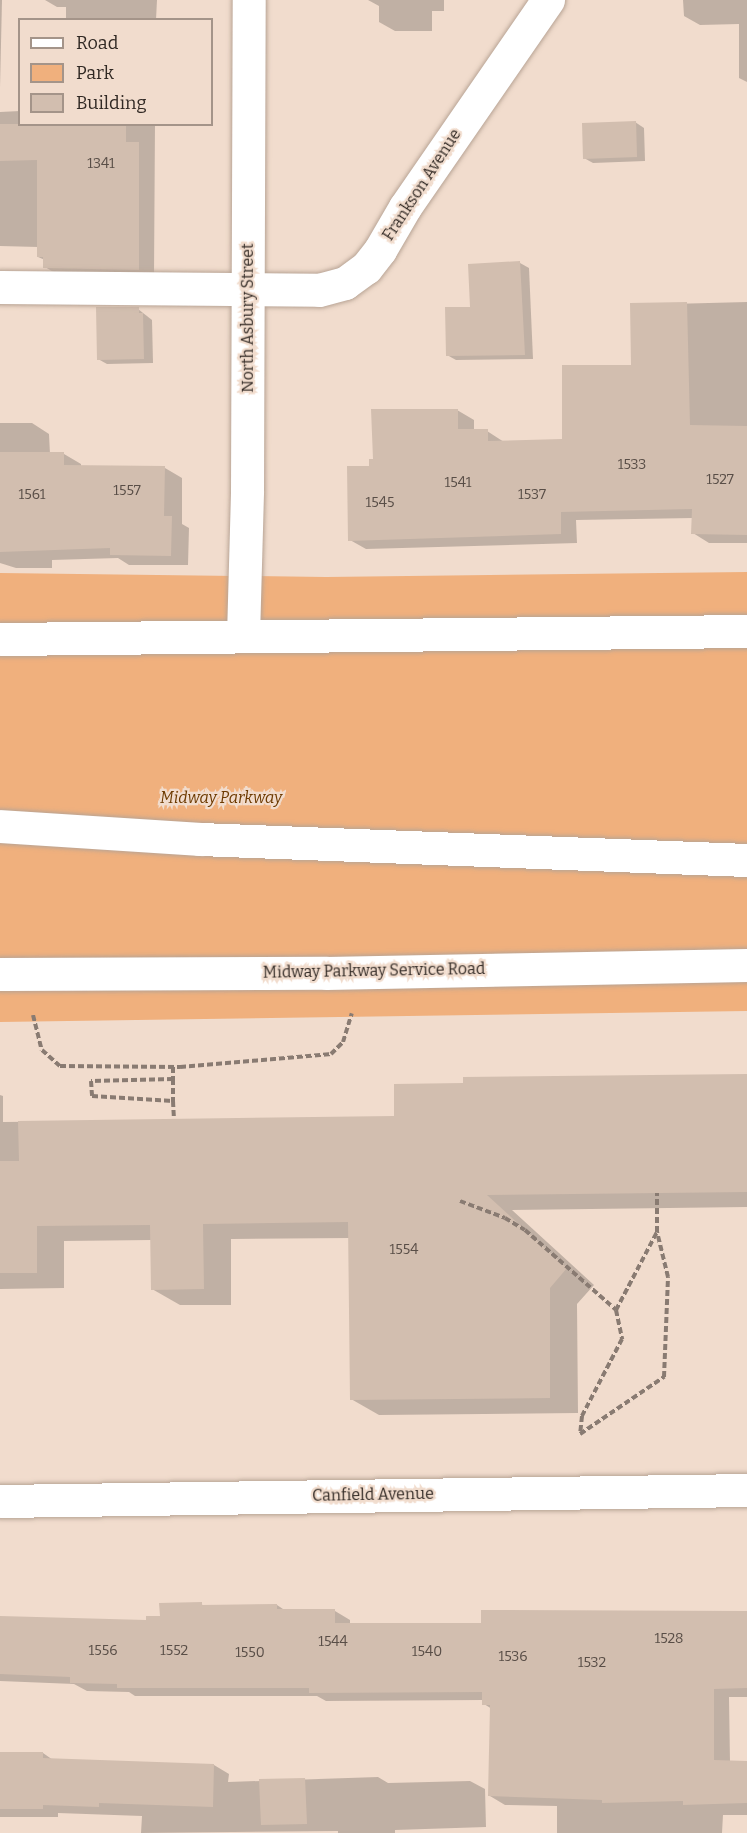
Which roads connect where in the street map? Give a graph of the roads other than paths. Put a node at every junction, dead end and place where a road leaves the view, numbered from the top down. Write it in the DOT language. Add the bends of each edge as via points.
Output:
graph roads {
  1 [pos="249,0"];
  2 [pos="548,0"];
  3 [pos="0,287"];
  4 [pos="249,289"];
  5 [pos="747,631"];
  6 [pos="243,636"];
  7 [pos="0,639"];
  8 [pos="0,826"];
  9 [pos="747,860"];
  10 [pos="747,965"];
  11 [pos="0,974"];
  12 [pos="747,1490"];
  13 [pos="0,1501"];
  1 -- 4 [label="street, North Asbury Street"];
  2 -- 4 [label="street, Frankson Avenue" via="488,83 366,268 345,283 320,290"];
  3 -- 4 [label="street, Frankson Avenue"];
  4 -- 6 [label="street, North Asbury Street"];
  5 -- 6 [label="street"];
  6 -- 7 [label="street"];
  8 -- 9 [label="street" via="212,839"];
  10 -- 11 [label="street, Midway Parkway Service Road"];
  12 -- 13 [label="street, Canfield Avenue"];
}
